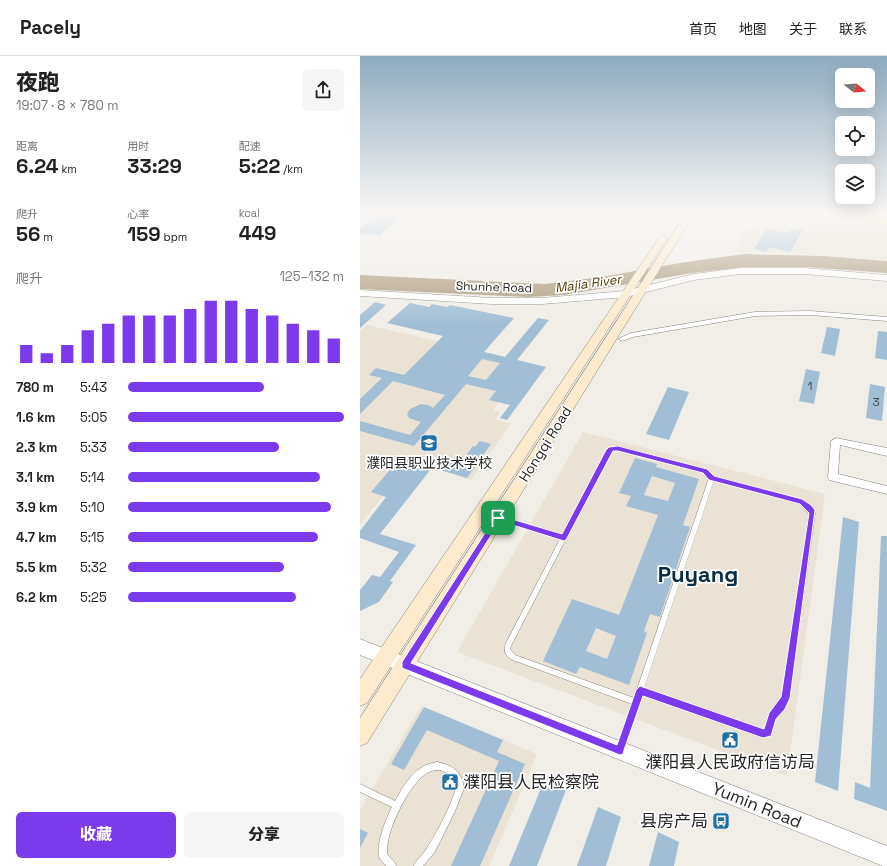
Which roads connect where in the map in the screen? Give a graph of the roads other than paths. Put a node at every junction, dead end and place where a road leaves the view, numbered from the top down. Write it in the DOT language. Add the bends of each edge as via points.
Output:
graph roads {
  1 [pos="656,250"];
  2 [pos="667,250"];
  3 [pos="887,278"];
  4 [pos="637,288"];
  5 [pos="360,293"];
  6 [pos="887,319"];
  7 [pos="622,339"];
  8 [pos="572,388"];
  9 [pos="887,452"];
  10 [pos="712,478"];
  11 [pos="887,490"];
  12 [pos="498,518"];
  13 [pos="564,538"];
  14 [pos="360,646"];
  15 [pos="386,657"];
  16 [pos="405,665"];
  17 [pos="640,690"];
  18 [pos="360,696"];
  19 [pos="636,702"];
  20 [pos="360,736"];
  21 [pos="620,750"];
  22 [pos="360,788"];
  23 [pos="397,806"];
  24 [pos="887,857"];
  25 [pos="392,866"];
  26 [pos="418,866"];
  1 -- 4 [label="main road, Hongqi Road" via="644,268"];
  2 -- 4 [label="main road, Hongqi Road"];
  3 -- 4 [label="street, Shunhe Road" via="757,270 720,272"];
  4 -- 5 [label="street, Shunhe Road" via="566,300 520,301"];
  4 -- 8 [label="main road, Hongqi Road"];
  6 -- 7 [label="street" via="810,312 756,314 631,335"];
  8 -- 12 [label="main road, Hongqi Road"];
  8 -- 15 [label="main road, Hongqi Road"];
  9 -- 11 [label="street" via="836,441 833,477"];
  10 -- 13 [label="lane" via="705,471 618,448 612,449 608,452"];
  10 -- 17 [label="lane"];
  10 -- 17 [label="lane" via="802,502 812,512 786,698 772,716 767,732 763,733"];
  12 -- 13 [label="lane"];
  12 -- 16 [label="main road, Hongqi Road"];
  13 -- 19 [label="lane" via="507,650 513,657"];
  14 -- 15 [label="street, Yumin Road"];
  15 -- 16 [label="street, Yumin Road"];
  15 -- 18 [label="main road, Hongqi Road"];
  16 -- 20 [label="main road, Hongqi Road"];
  16 -- 21 [label="street, Yumin Road"];
  17 -- 19 [label="lane"];
  19 -- 21 [label="lane"];
  21 -- 24 [label="street, Yumin Road"];
  22 -- 23 [label="lane"];
  23 -- 25 [label="lane" via="386,830 383,850 383,856"];
  23 -- 26 [label="lane" via="412,780 424,770 433,767 445,768 456,776 460,786 457,797 431,850"];
}
